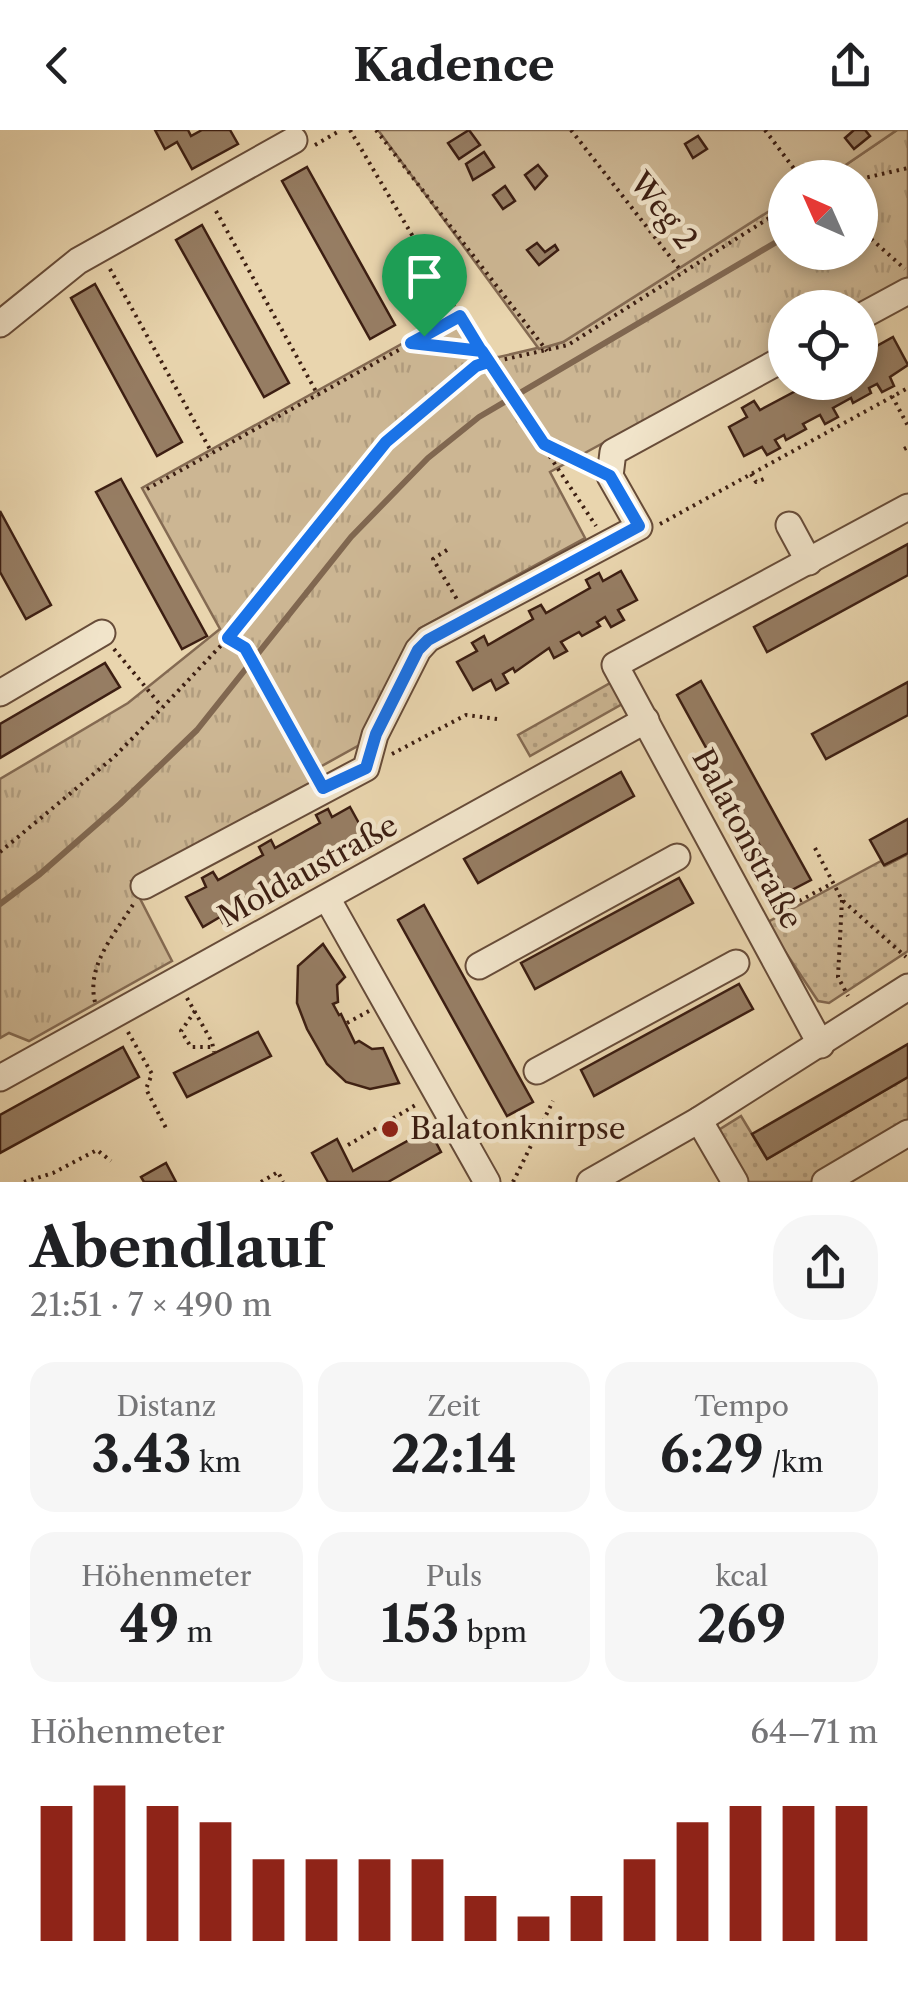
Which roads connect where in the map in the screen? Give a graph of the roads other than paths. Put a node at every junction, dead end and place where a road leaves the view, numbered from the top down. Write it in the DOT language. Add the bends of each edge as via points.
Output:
graph roads {
  1 [pos="302,144"];
  2 [pos="908,290"];
  3 [pos="878,307"];
  4 [pos="0,324"];
  5 [pos="768,367"];
  6 [pos="908,508"];
  7 [pos="789,525"];
  8 [pos="809,562"];
  9 [pos="102,633"];
  10 [pos="0,694"];
  11 [pos="646,720"];
  12 [pos="677,857"];
  13 [pos="144,886"];
  14 [pos="327,898"];
  15 [pos="736,963"];
  16 [pos="480,966"];
  17 [pos="908,987"];
  18 [pos="821,1045"];
  19 [pos="537,1071"];
  20 [pos="0,1078"];
  21 [pos="699,1120"];
  22 [pos="908,1134"];
  23 [pos="487,1182"];
  24 [pos="590,1182"];
  25 [pos="735,1182"];
  26 [pos="825,1182"];
  1 -- 4 [label="street" via="78,261"];
  2 -- 3 [label="street"];
  5 -- 13 [label="street" via="613,452 610,476 639,526 428,640 376,734 366,768"];
  6 -- 8 [label="street"];
  7 -- 8 [label="street"];
  8 -- 11 [label="street, Balatonstraße" via="615,665"];
  9 -- 10 [label="street"];
  11 -- 14 [label="street, Moldaustraße"];
  11 -- 18 [label="street, Balatonstraße"];
  12 -- 16 [label="street"];
  14 -- 20 [label="street, Moldaustraße"];
  14 -- 23 [label="street"];
  15 -- 19 [label="street"];
  17 -- 18 [label="street"];
  18 -- 21 [label="street"];
  21 -- 24 [label="street"];
  21 -- 25 [label="street"];
  22 -- 26 [label="street"];
}
